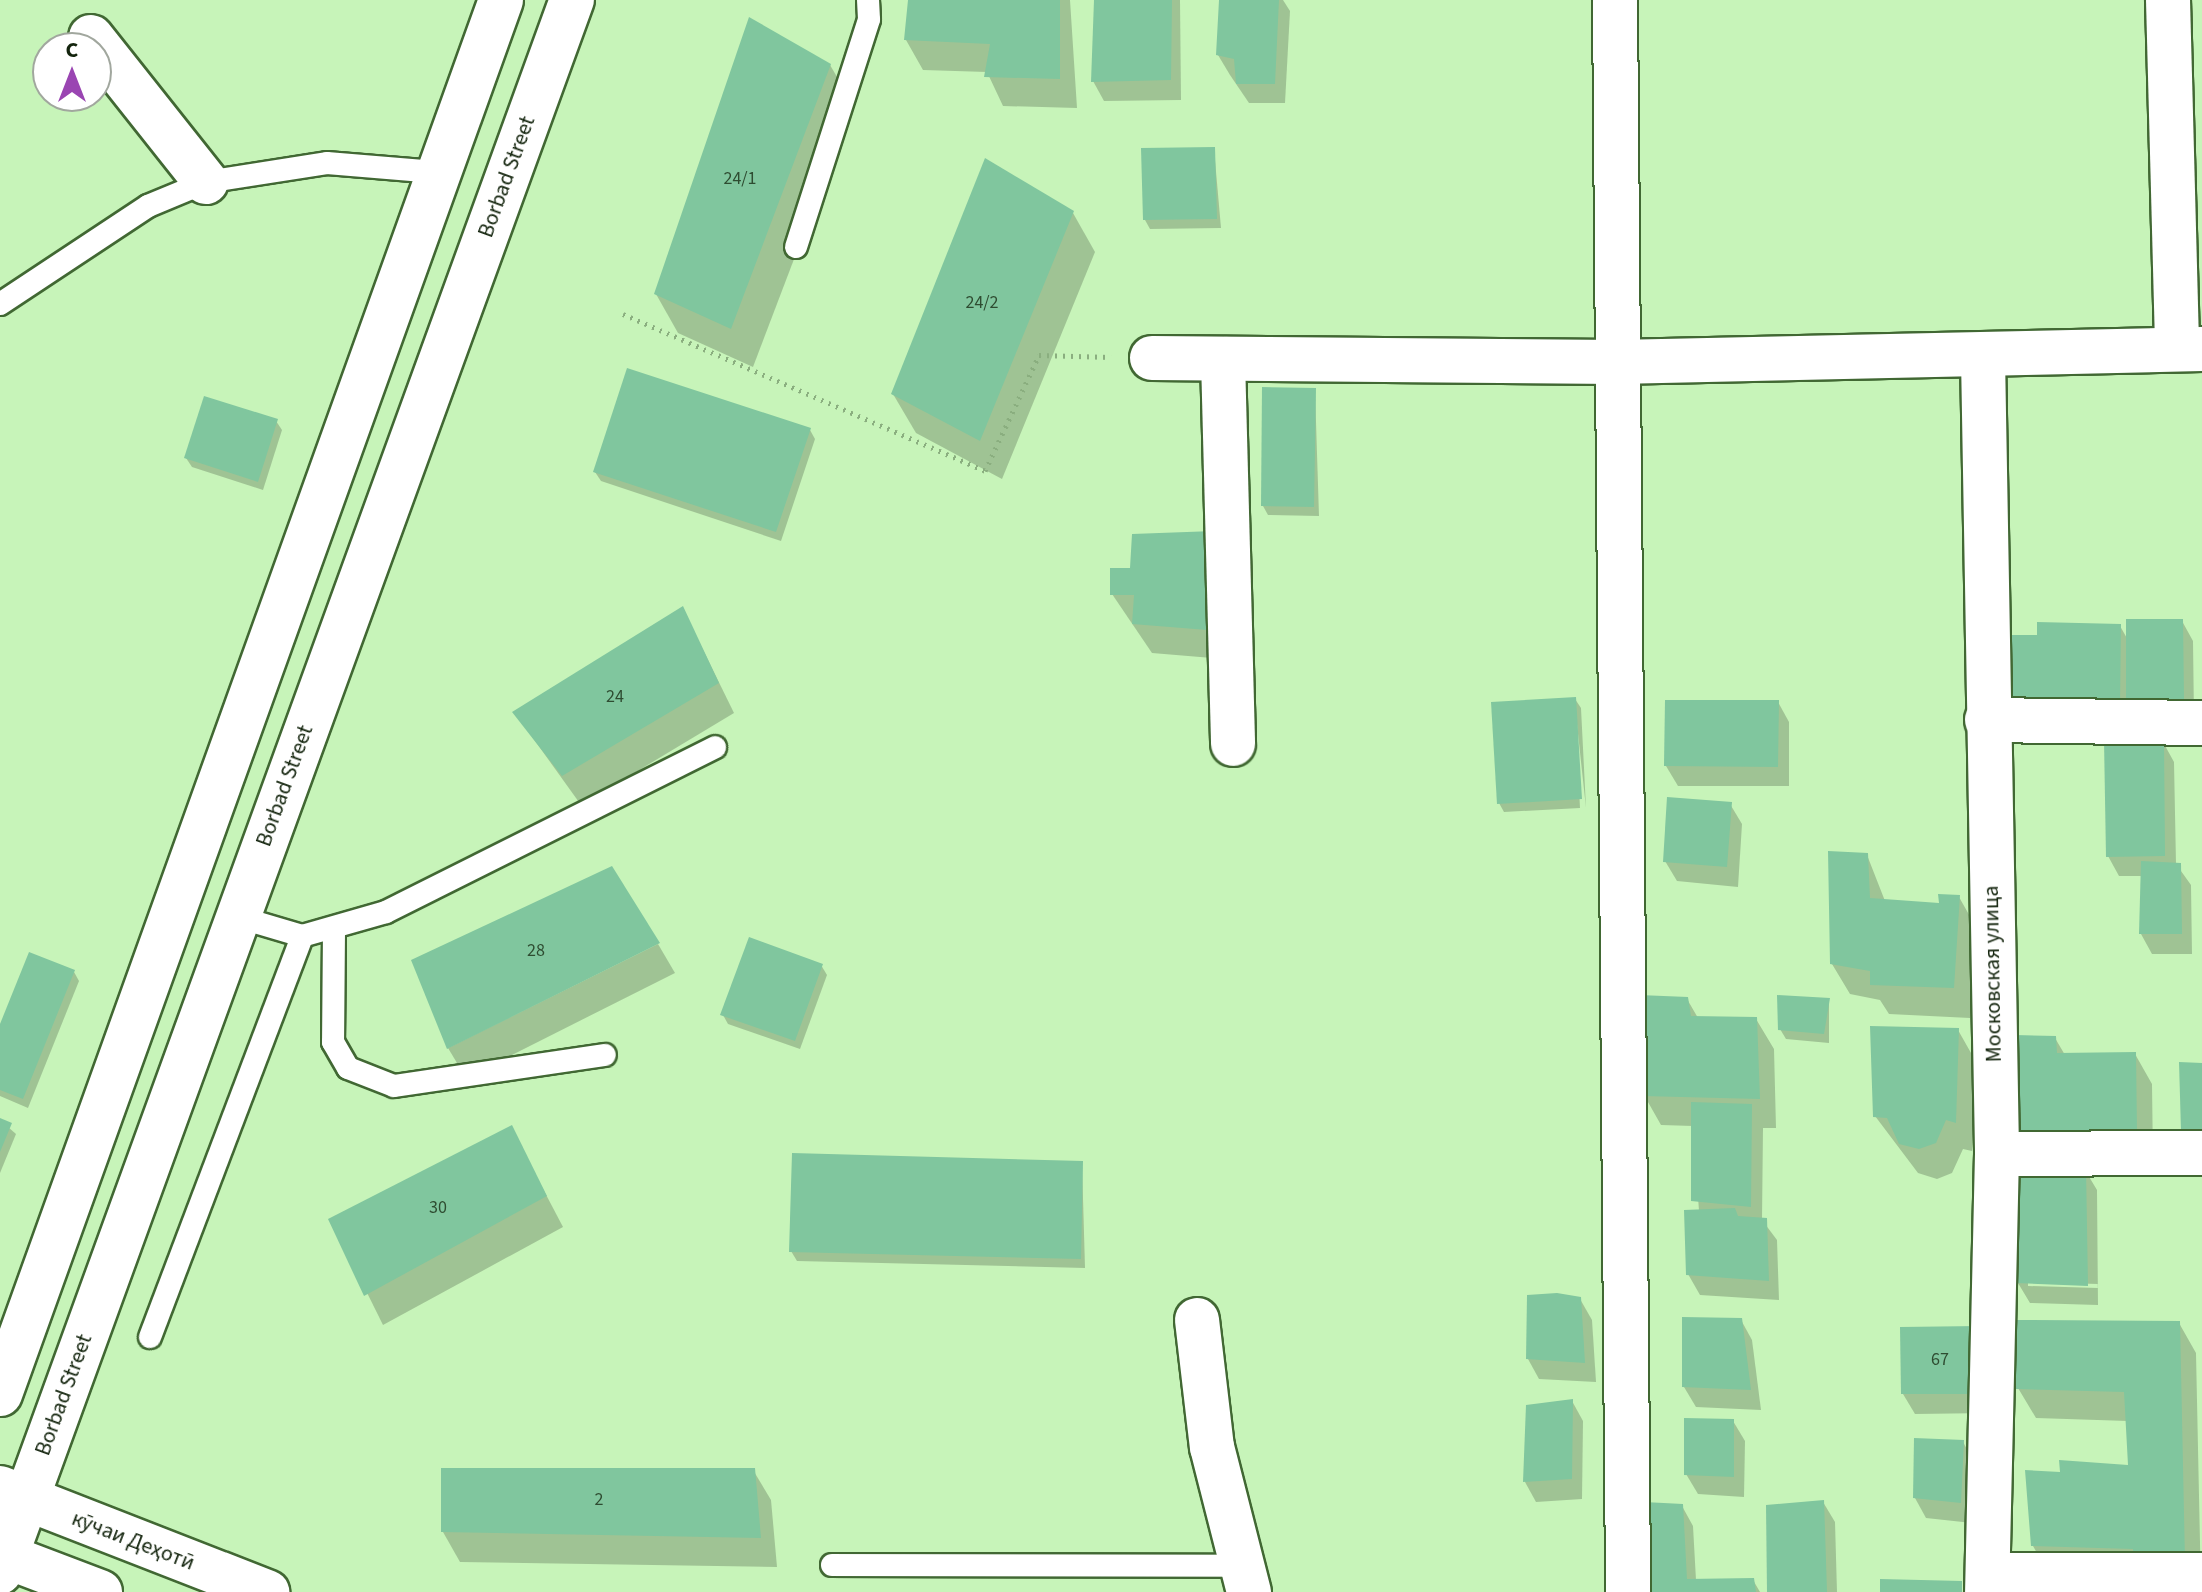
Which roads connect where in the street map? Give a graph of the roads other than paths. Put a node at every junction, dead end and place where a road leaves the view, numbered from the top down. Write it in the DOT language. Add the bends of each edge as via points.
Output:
graph roads {
  1 [pos="501,0"];
  2 [pos="572,0"];
  3 [pos="868,0"];
  4 [pos="1615,0"];
  5 [pos="2168,0"];
  6 [pos="112,63"];
  7 [pos="436,172"];
  8 [pos="206,182"];
  9 [pos="796,247"];
  10 [pos="0,304"];
  11 [pos="2190,349"];
  12 [pos="1983,357"];
  13 [pos="1152,358"];
  14 [pos="1223,359"];
  15 [pos="1617,362"];
  16 [pos="1987,720"];
  17 [pos="2202,723"];
  18 [pos="1233,744"];
  19 [pos="715,747"];
  20 [pos="238,917"];
  21 [pos="334,931"];
  22 [pos="302,936"];
  23 [pos="605,1055"];
  24 [pos="2202,1153"];
  25 [pos="1997,1154"];
  26 [pos="1197,1320"];
  27 [pos="150,1337"];
  28 [pos="0,1394"];
  29 [pos="13,1494"];
  30 [pos="2,1561"];
  31 [pos="832,1565"];
  32 [pos="2202,1575"];
  33 [pos="1245,1579"];
  34 [pos="1987,1584"];
  35 [pos="100,1592"];
  36 [pos="267,1592"];
  37 [pos="1628,1592"];
  1 -- 7 [label="street"];
  2 -- 20 [label="street, Borbad Street"];
  3 -- 9 [label="lane" via="869,19"];
  4 -- 15 [label="street"];
  5 -- 11 [label="street"];
  6 -- 8 [label="street"];
  7 -- 8 [label="lane" via="327,163"];
  7 -- 28 [label="street"];
  8 -- 10 [label="lane" via="148,206"];
  11 -- 12 [label="street"];
  12 -- 15 [label="street"];
  12 -- 16 [label="street, Московская улица"];
  13 -- 14 [label="street"];
  14 -- 15 [label="street"];
  14 -- 18 [label="street"];
  15 -- 37 [label="street"];
  16 -- 17 [label="street"];
  16 -- 25 [label="street, Московская улица"];
  19 -- 21 [label="lane" via="386,912"];
  20 -- 22 [label="lane"];
  20 -- 29 [label="street, Borbad Street"];
  21 -- 22 [label="lane"];
  21 -- 23 [label="lane" via="333,1042 348,1068 394,1086"];
  22 -- 27 [label="lane"];
  24 -- 25 [label="street"];
  25 -- 34 [label="street, Московская улица"];
  26 -- 33 [label="street" via="1212,1447"];
  29 -- 30 [label="street, Borbad Street"];
  29 -- 36 [label="street, кӯчаи Деҳотӣ"];
  30 -- 35 [label="street"];
  31 -- 33 [label="lane"];
  32 -- 34 [label="street"];
}
